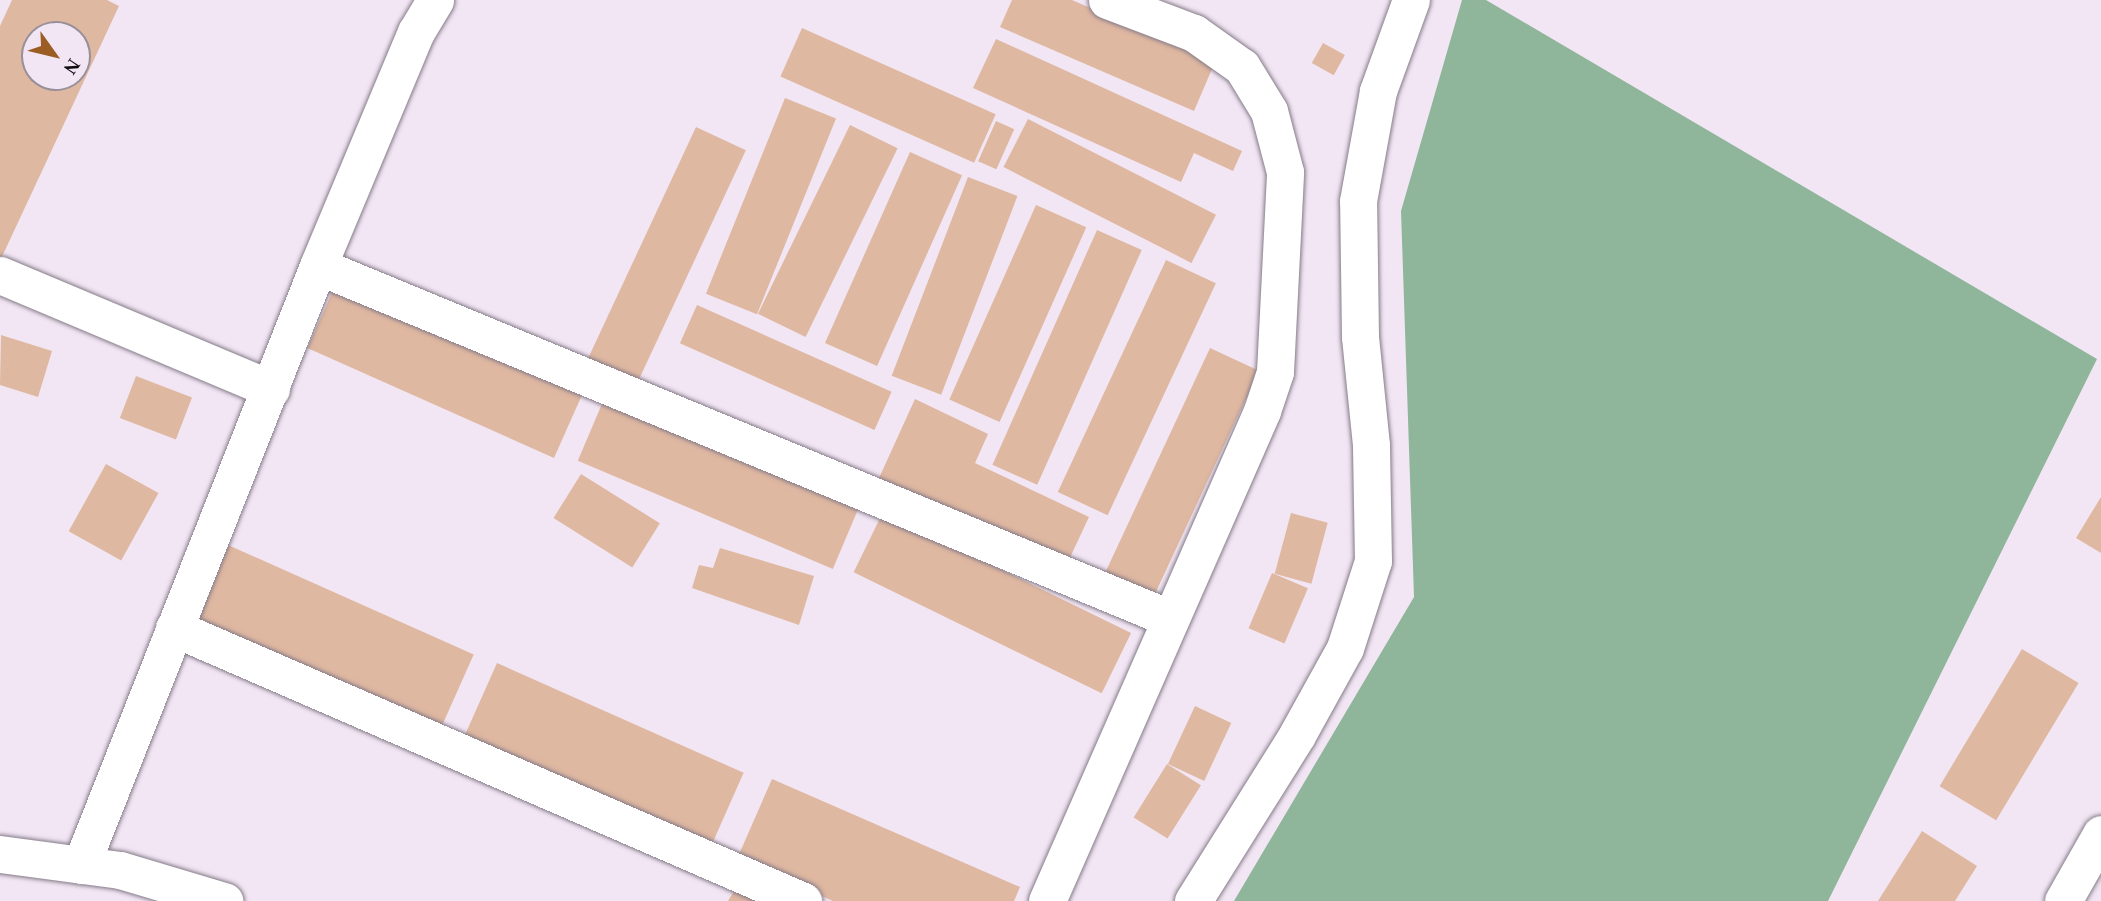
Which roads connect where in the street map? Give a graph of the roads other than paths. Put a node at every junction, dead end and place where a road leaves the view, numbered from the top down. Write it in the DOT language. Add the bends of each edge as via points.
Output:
graph roads {
  1 [pos="435,0"];
  2 [pos="1107,0"];
  3 [pos="1411,0"];
  4 [pos="318,266"];
  5 [pos="0,275"];
  6 [pos="271,388"];
  7 [pos="1169,618"];
  8 [pos="174,628"];
  9 [pos="2101,834"];
  10 [pos="0,854"];
  11 [pos="81,865"];
  12 [pos="223,901"];
  13 [pos="803,901"];
  14 [pos="1047,901"];
  15 [pos="1193,901"];
  16 [pos="2063,901"];
  1 -- 4 [label="street" via="416,32"];
  2 -- 7 [label="street" via="1194,33 1242,67 1269,111 1286,172 1275,372"];
  3 -- 15 [label="street" via="1378,91 1358,201 1360,337 1371,445 1373,561 1345,648 1297,735"];
  4 -- 6 [label="street"];
  4 -- 7 [label="street"];
  5 -- 6 [label="street"];
  6 -- 8 [label="street"];
  7 -- 14 [label="street"];
  8 -- 11 [label="street"];
  8 -- 13 [label="street"];
  9 -- 16 [label="street"];
  10 -- 11 [label="street"];
  11 -- 12 [label="street" via="120,870"];
}
